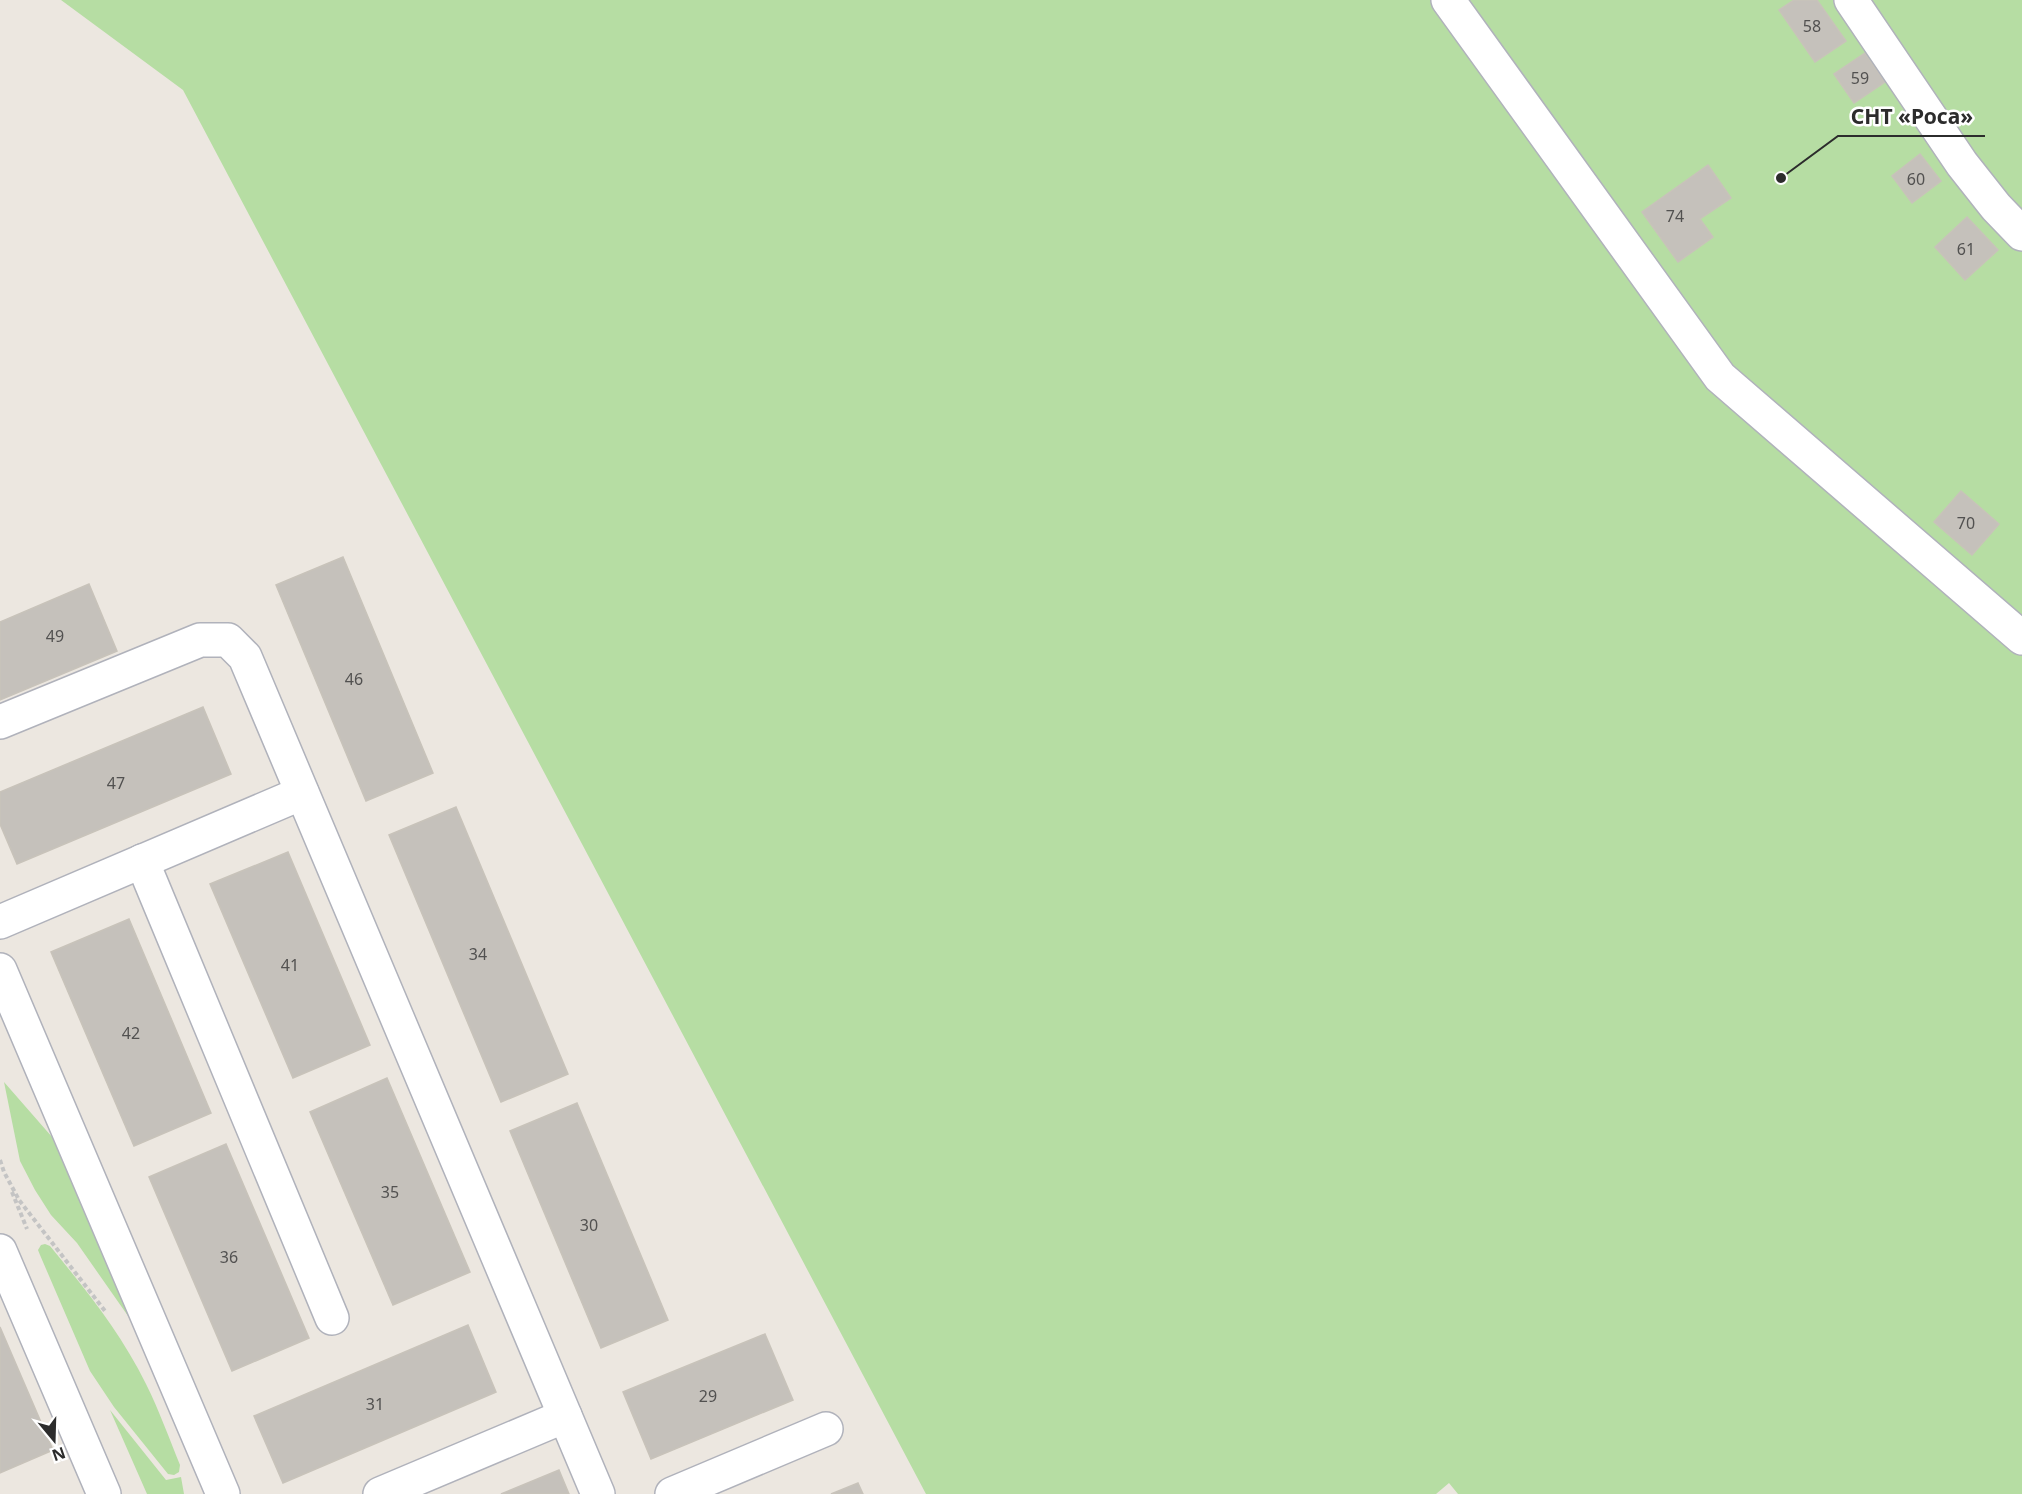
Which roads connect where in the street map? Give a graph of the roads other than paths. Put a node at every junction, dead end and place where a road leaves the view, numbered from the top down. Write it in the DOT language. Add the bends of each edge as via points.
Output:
graph roads {
  1 [pos="1448,0"];
  2 [pos="1851,0"];
  3 [pos="2022,234"];
  4 [pos="2022,638"];
  5 [pos="0,722"];
  6 [pos="302,794"];
  7 [pos="142,861"];
  8 [pos="0,922"];
  9 [pos="0,970"];
  10 [pos="0,1251"];
  11 [pos="332,1318"];
  12 [pos="565,1416"];
  13 [pos="826,1429"];
  14 [pos="397,1491"];
  15 [pos="104,1494"];
  16 [pos="223,1494"];
  17 [pos="598,1494"];
  18 [pos="672,1494"];
  1 -- 4 [label="lane" via="1720,377"];
  2 -- 3 [label="lane" via="1962,164"];
  5 -- 6 [label="lane" via="200,640 228,640 245,657"];
  6 -- 7 [label="lane"];
  6 -- 12 [label="lane"];
  7 -- 8 [label="lane"];
  7 -- 11 [label="lane"];
  9 -- 16 [label="lane"];
  10 -- 15 [label="lane"];
  12 -- 14 [label="lane"];
  12 -- 17 [label="lane"];
  13 -- 18 [label="lane"];
}
